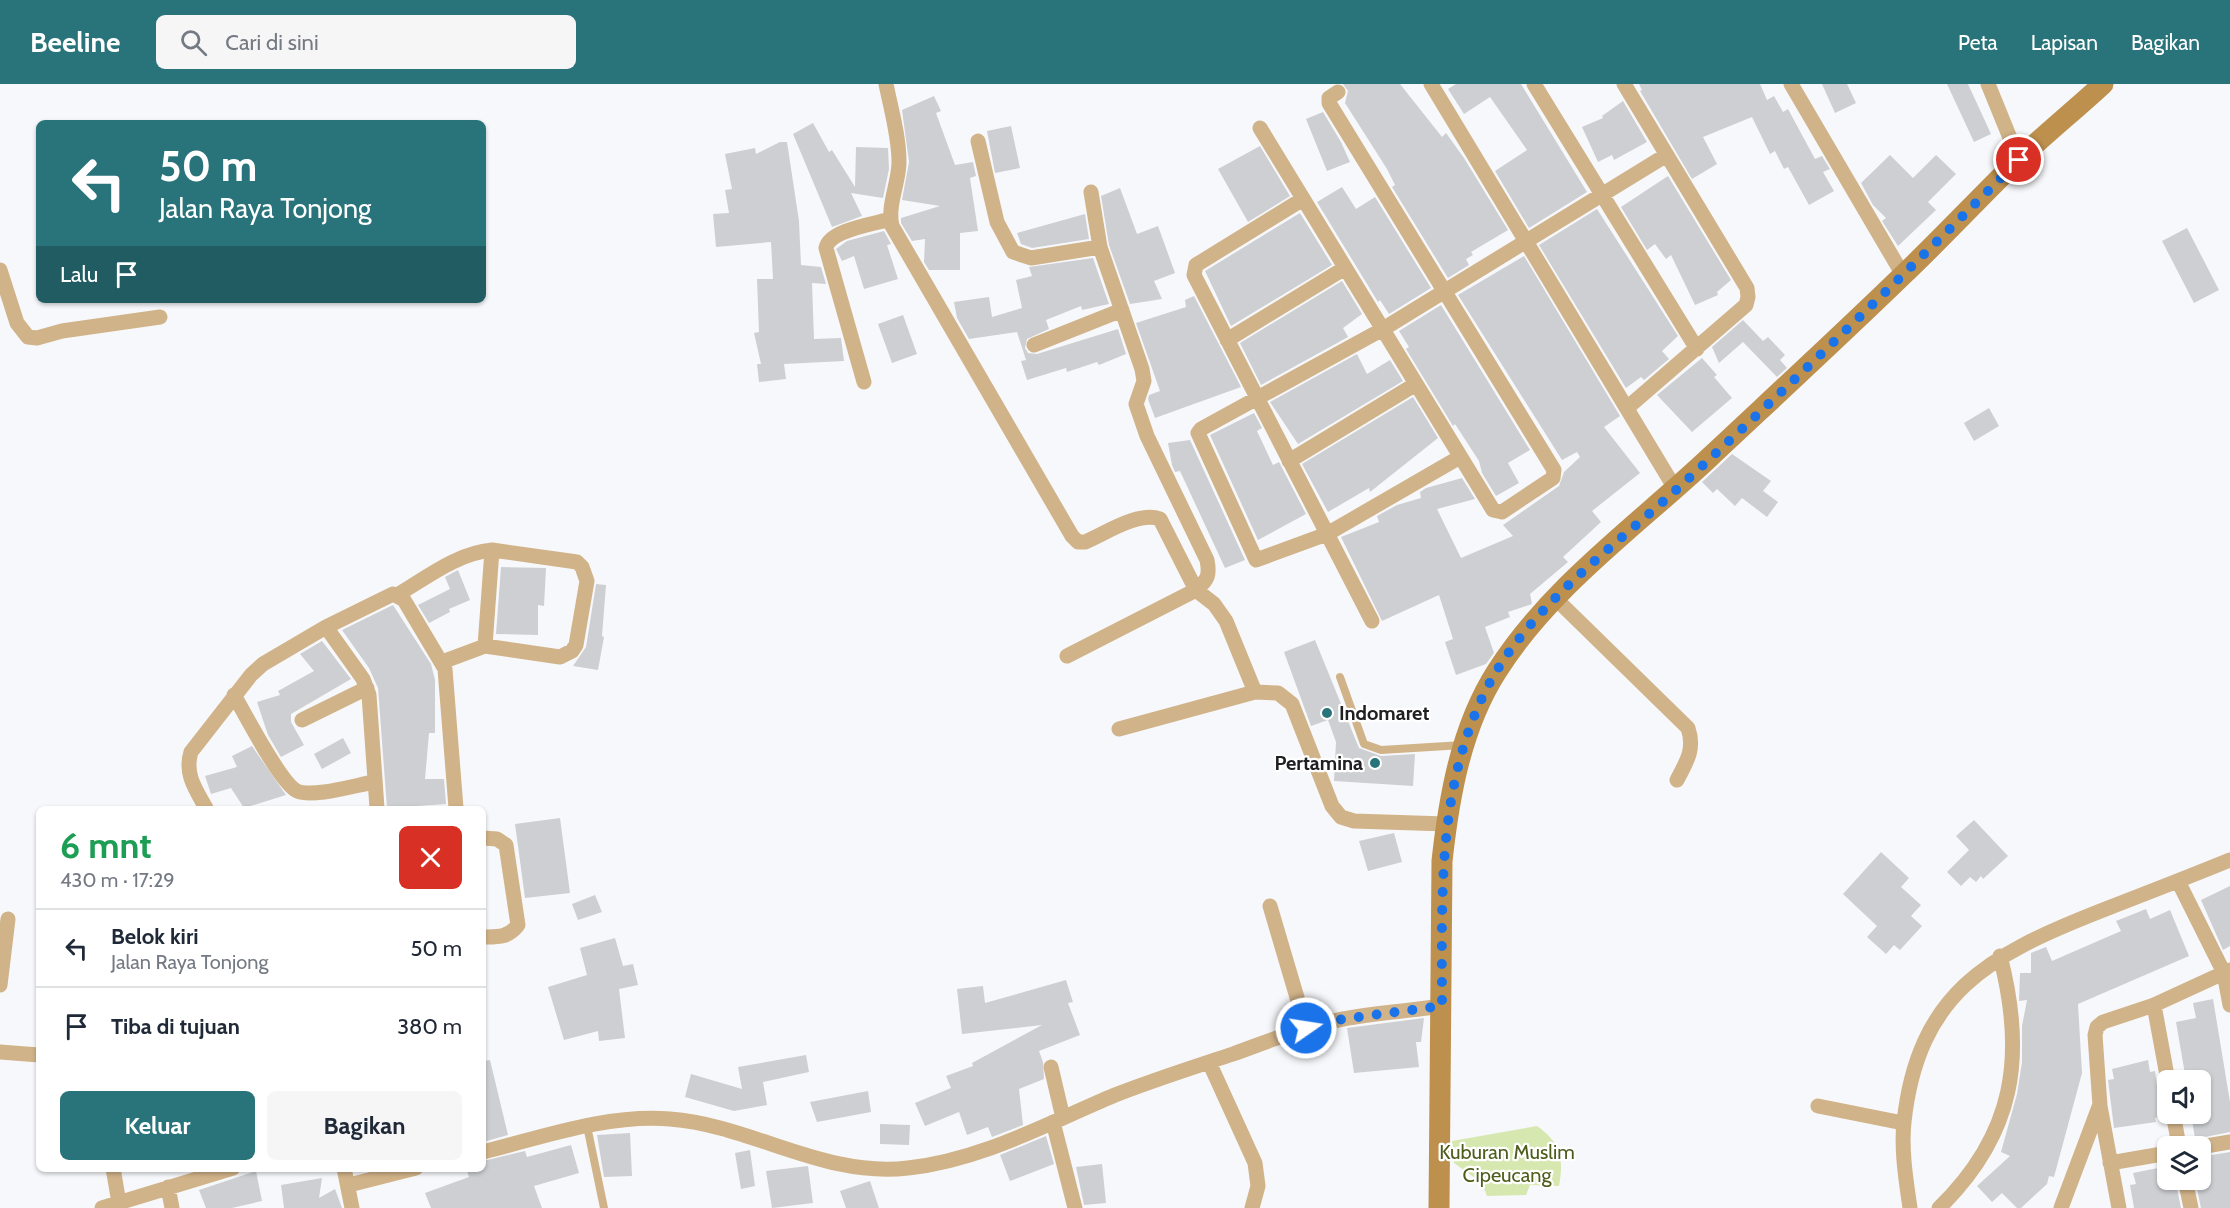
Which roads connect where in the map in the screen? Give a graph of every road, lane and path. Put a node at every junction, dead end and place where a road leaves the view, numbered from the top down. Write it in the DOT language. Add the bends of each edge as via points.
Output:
graph roads {
  1 [pos="886,84"];
  2 [pos="1431,84"];
  3 [pos="1533,84"];
  4 [pos="1624,84"];
  5 [pos="1791,84"];
  6 [pos="1988,84"];
  7 [pos="2103,84"];
  8 [pos="1338,92"];
  9 [pos="1260,128"];
  10 [pos="978,141"];
  11 [pos="1665,156"];
  12 [pos="2019,160"];
  13 [pos="1091,192"];
  14 [pos="1602,195"];
  15 [pos="1303,199"];
  16 [pos="891,219"];
  17 [pos="1525,242"];
  18 [pos="1100,247"];
  19 [pos="1345,268"];
  20 [pos="0,270"];
  21 [pos="1904,275"];
  22 [pos="1444,292"];
  23 [pos="1122,310"];
  24 [pos="160,317"];
  25 [pos="1383,329"];
  26 [pos="1227,340"];
  27 [pos="1034,345"];
  28 [pos="1697,349"];
  29 [pos="864,382"];
  30 [pos="1416,384"];
  31 [pos="1256,398"];
  32 [pos="1627,408"];
  33 [pos="1460,457"];
  34 [pos="1289,461"];
  35 [pos="1676,490"];
  36 [pos="1327,534"];
  37 [pos="492,550"];
  38 [pos="1196,590"];
  39 [pos="397,595"];
  40 [pos="1555,598"];
  41 [pos="1372,621"];
  42 [pos="326,627"];
  43 [pos="485,646"];
  44 [pos="1067,656"];
  45 [pos="442,662"];
  46 [pos="1340,677"];
  47 [pos="367,688"];
  48 [pos="1255,692"];
  49 [pos="234,695"];
  50 [pos="302,720"];
  51 [pos="1119,729"];
  52 [pos="1465,745"];
  53 [pos="1677,780"];
  54 [pos="374,782"];
  55 [pos="205,806"];
  56 [pos="377,806"];
  57 [pos="456,806"];
  58 [pos="1446,824"];
  59 [pos="486,838"];
  60 [pos="2230,860"];
  61 [pos="2178,881"];
  62 [pos="1270,906"];
  63 [pos="8,919"];
  64 [pos="486,937"];
  65 [pos="2000,956"];
  66 [pos="2227,972"];
  67 [pos="0,985"];
  68 [pos="2154,1005"];
  69 [pos="2230,1005"];
  70 [pos="1442,1006"];
  71 [pos="1306,1028"];
  72 [pos="0,1052"];
  73 [pos="36,1055"];
  74 [pos="1209,1062"];
  75 [pos="1051,1067"];
  76 [pos="2166,1070"];
  77 [pos="1818,1106"];
  78 [pos="2100,1106"];
  79 [pos="1058,1120"];
  80 [pos="1904,1123"];
  81 [pos="587,1126"];
  82 [pos="2230,1142"];
  83 [pos="2211,1145"];
  84 [pos="486,1151"];
  85 [pos="2157,1155"];
  86 [pos="2110,1163"];
  87 [pos="114,1172"];
  88 [pos="219,1172"];
  89 [pos="346,1172"];
  90 [pos="400,1172"];
  91 [pos="349,1185"];
  92 [pos="168,1187"];
  93 [pos="2187,1190"];
  94 [pos="119,1203"];
  95 [pos="102,1208"];
  96 [pos="172,1208"];
  97 [pos="352,1208"];
  98 [pos="604,1208"];
  99 [pos="1075,1208"];
  100 [pos="1252,1208"];
  101 [pos="1439,1208"];
  102 [pos="1910,1208"];
  103 [pos="1939,1208"];
  104 [pos="2061,1208"];
  105 [pos="2119,1208"];
  106 [pos="2191,1208"];
  1 -- 16 [label="street" via="899,150"];
  2 -- 17 [label="street"];
  3 -- 14 [label="street"];
  4 -- 11 [label="street"];
  5 -- 21 [label="street"];
  6 -- 12 [label="street"];
  7 -- 12 [label="main road"];
  8 -- 22 [label="street" via="1329,98 1329,103"];
  9 -- 15 [label="street"];
  10 -- 18 [label="street" via="997,222 1013,252 1031,258"];
  11 -- 14 [label="street"];
  11 -- 28 [label="street" via="1748,297 1746,305"];
  12 -- 21 [label="main road"];
  13 -- 18 [label="street"];
  14 -- 17 [label="street"];
  14 -- 28 [label="street"];
  15 -- 19 [label="street"];
  15 -- 26 [label="street" via="1193,269"];
  16 -- 29 [label="street" via="835,235 826,248"];
  16 -- 38 [label="street" via="896,234 1072,536 1078,542 1086,542 1151,515 1160,519"];
  17 -- 22 [label="street"];
  17 -- 32 [label="street"];
  18 -- 23 [label="street"];
  19 -- 25 [label="street"];
  19 -- 26 [label="street"];
  20 -- 24 [label="street" via="17,323 28,338"];
  21 -- 35 [label="main road"];
  22 -- 25 [label="street"];
  22 -- 33 [label="street" via="1555,475 1498,513"];
  23 -- 27 [label="street"];
  23 -- 38 [label="street" via="1144,381 1136,404 1147,436 1207,560 1208,580"];
  25 -- 30 [label="street"];
  25 -- 31 [label="street"];
  26 -- 31 [label="street"];
  28 -- 32 [label="street"];
  30 -- 33 [label="street"];
  30 -- 34 [label="street"];
  31 -- 34 [label="street"];
  31 -- 36 [label="street" via="1198,433 1253,557 1260,560"];
  32 -- 35 [label="street"];
  33 -- 36 [label="street"];
  34 -- 36 [label="street"];
  35 -- 40 [label="main road"];
  36 -- 41 [label="street"];
  37 -- 39 [label="street" via="458,559"];
  37 -- 43 [label="street"];
  37 -- 43 [label="street" via="577,562 587,581 576,645 567,655"];
  38 -- 44 [label="street"];
  38 -- 48 [label="street" via="1214,604 1226,621"];
  39 -- 42 [label="street" via="389,595"];
  39 -- 45 [label="street" via="404,600"];
  40 -- 52 [label="main road" via="1496,672"];
  40 -- 53 [label="street" via="1688,728 1691,753"];
  42 -- 47 [label="street"];
  42 -- 49 [label="street" via="263,664"];
  43 -- 45 [label="street"];
  45 -- 57 [label="street"];
  46 -- 52 [label="lane" via="1364,744 1369,747 1381,750"];
  47 -- 50 [label="street"];
  47 -- 54 [label="street" via="372,705"];
  48 -- 51 [label="street"];
  48 -- 58 [label="street" via="1278,693 1292,704 1332,806 1341,817 1354,821"];
  49 -- 54 [label="street" via="283,779 296,791 313,793"];
  49 -- 55 [label="street" via="191,752 188,763 193,784"];
  52 -- 58 [label="main road"];
  54 -- 56 [label="street"];
  58 -- 70 [label="main road" via="1442,861"];
  59 -- 64 [label="street" via="506,845 518,925 503,937"];
  60 -- 61 [label="street"];
  61 -- 65 [label="street" via="2037,936"];
  61 -- 66 [label="street"];
  62 -- 71 [label="street"];
  63 -- 67 [label="street"];
  65 -- 80 [label="street" via="1948,1001 1926,1038 1911,1079"];
  65 -- 103 [label="street" via="2014,1023 2010,1084 1985,1150"];
  66 -- 68 [label="street"];
  66 -- 69 [label="street"];
  68 -- 76 [label="street"];
  68 -- 78 [label="street" via="2097,1027"];
  70 -- 71 [label="street"];
  70 -- 101 [label="main road"];
  71 -- 74 [label="street"];
  72 -- 73 [label="street"];
  74 -- 79 [label="street"];
  74 -- 100 [label="street" via="1255,1163 1258,1186"];
  75 -- 79 [label="street"];
  77 -- 80 [label="street"];
  78 -- 86 [label="street"];
  78 -- 104 [label="street"];
  79 -- 81 [label="street" via="969,1156 907,1169 826,1162 706,1125 669,1119"];
  79 -- 99 [label="street"];
  80 -- 102 [label="street"];
  81 -- 84 [label="street"];
  81 -- 98 [label="lane"];
  82 -- 83 [label="street"];
  85 -- 86 [label="street"];
  86 -- 105 [label="street"];
  87 -- 94 [label="street"];
  88 -- 92 [label="street"];
  89 -- 91 [label="street"];
  90 -- 91 [label="street"];
  91 -- 97 [label="street"];
  92 -- 94 [label="street"];
  92 -- 96 [label="street"];
  93 -- 106 [label="street"];
  94 -- 95 [label="street"];
}
